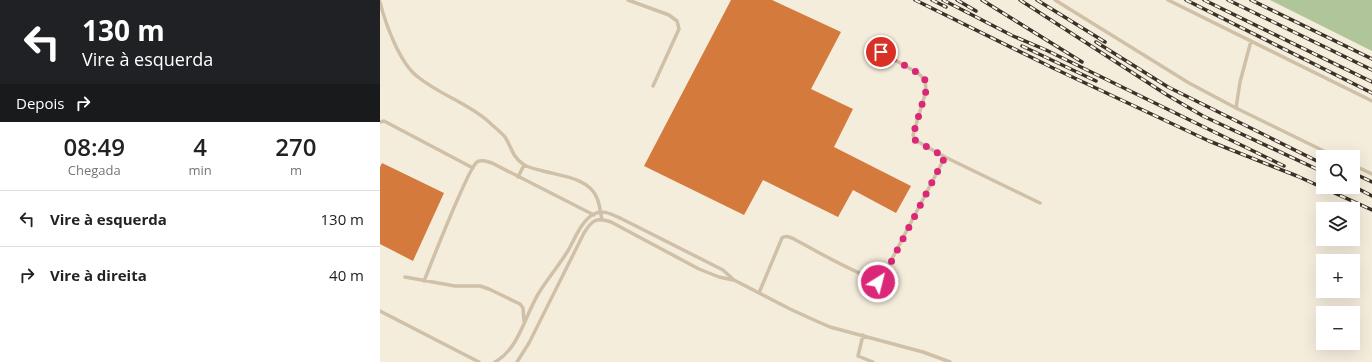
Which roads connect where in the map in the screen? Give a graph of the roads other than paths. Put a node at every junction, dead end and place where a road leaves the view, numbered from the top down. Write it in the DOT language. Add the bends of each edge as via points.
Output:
graph roads {
  1 [pos="628,0"];
  2 [pos="1055,0"];
  3 [pos="1168,0"];
  4 [pos="380,2"];
  5 [pos="1251,41"];
  6 [pos="868,45"];
  7 [pos="652,86"];
  8 [pos="1372,101"];
  9 [pos="1236,108"];
  10 [pos="380,122"];
  11 [pos="1322,150"];
  12 [pos="945,157"];
  13 [pos="524,165"];
  14 [pos="473,168"];
  15 [pos="1360,168"];
  16 [pos="1372,174"];
  17 [pos="518,176"];
  18 [pos="1040,203"];
  19 [pos="600,212"];
  20 [pos="594,214"];
  21 [pos="602,219"];
  22 [pos="596,220"];
  23 [pos="405,277"];
  24 [pos="734,280"];
  25 [pos="424,281"];
  26 [pos="759,293"];
  27 [pos="380,311"];
  28 [pos="524,322"];
  29 [pos="862,335"];
  30 [pos="858,356"];
  31 [pos="479,362"];
  32 [pos="495,362"];
  33 [pos="517,362"];
  34 [pos="859,362"];
  35 [pos="872,362"];
  36 [pos="950,362"];
  1 -- 7 [label="lane" via="669,15 677,21 679,29"];
  2 -- 9 [label="lane" via="1165,69"];
  3 -- 5 [label="lane"];
  4 -- 13 [label="lane" via="393,39 416,76 488,121 504,137 513,154"];
  5 -- 8 [label="lane"];
  5 -- 9 [label="lane"];
  6 -- 12 [label="lane" via="918,73 925,80 926,91 913,135 915,140"];
  9 -- 11 [label="lane"];
  10 -- 14 [label="lane" via="384,121"];
  12 -- 18 [label="lane"];
  12 -- 26 [label="lane" via="881,280 878,282 784,236"];
  13 -- 17 [label="lane"];
  13 -- 19 [label="lane" via="584,183 594,192"];
  14 -- 17 [label="lane" via="477,162 484,161"];
  14 -- 25 [label="lane"];
  15 -- 16 [label="lane"];
  17 -- 20 [label="lane"];
  19 -- 20 [label="lane"];
  19 -- 21 [label="lane"];
  19 -- 24 [label="lane" via="622,219 704,260 723,270"];
  20 -- 22 [label="lane"];
  20 -- 28 [label="lane" via="586,221 557,268 539,291"];
  21 -- 22 [label="lane"];
  21 -- 24 [label="lane" via="699,269 719,278"];
  22 -- 33 [label="lane" via="590,223 584,233"];
  23 -- 25 [label="lane"];
  24 -- 26 [label="lane"];
  25 -- 28 [label="lane" via="489,289 520,304 523,308"];
  26 -- 29 [label="lane" via="830,327"];
  27 -- 31 [label="lane"];
  28 -- 32 [label="lane" via="508,353"];
  29 -- 30 [label="lane"];
  29 -- 36 [label="lane"];
  30 -- 34 [label="lane"];
  30 -- 35 [label="lane"];
}
